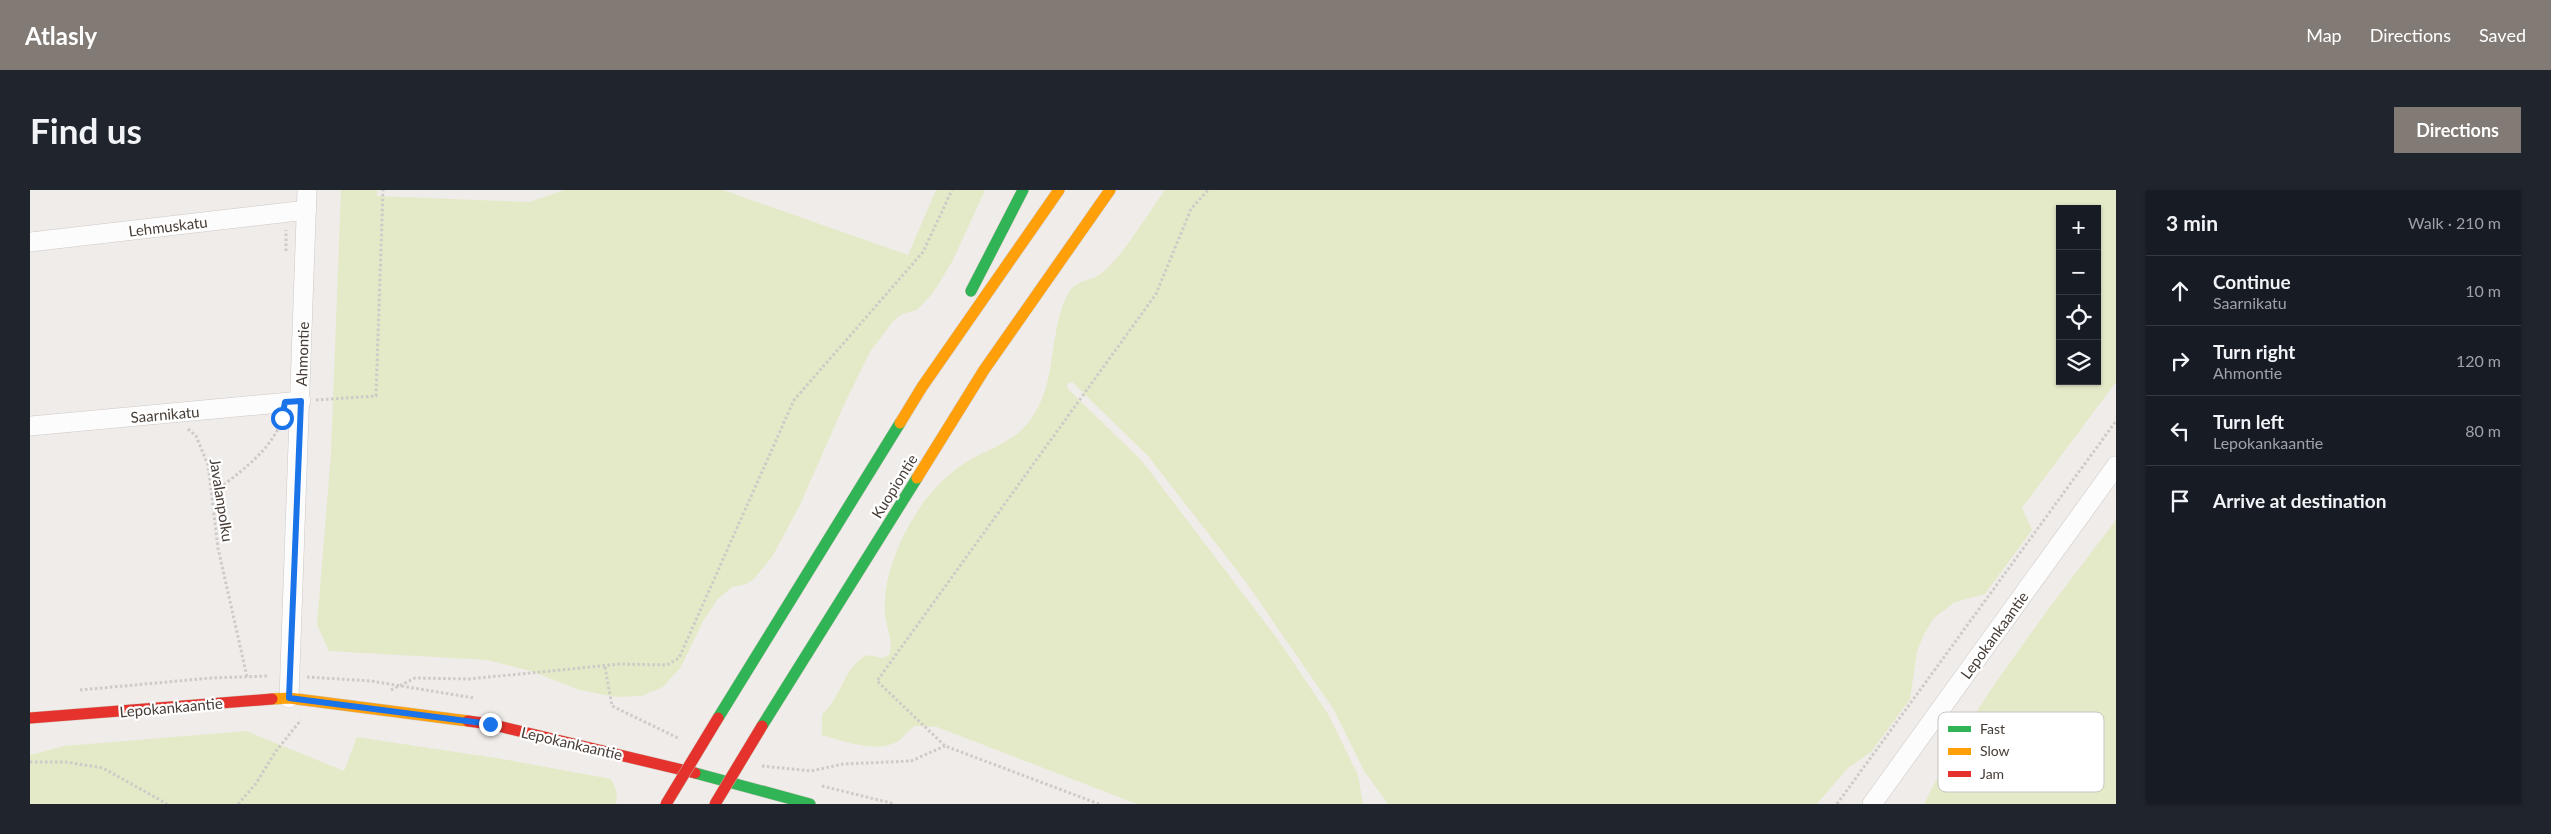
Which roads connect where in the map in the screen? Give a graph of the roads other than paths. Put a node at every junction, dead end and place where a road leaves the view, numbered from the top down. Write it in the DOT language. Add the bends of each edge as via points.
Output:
graph roads {
  1 [pos="307,190"];
  2 [pos="1024,190"];
  3 [pos="1059,190"];
  4 [pos="1110,190"];
  5 [pos="307,210"];
  6 [pos="30,242"];
  7 [pos="922,387"];
  8 [pos="293,402"];
  9 [pos="30,426"];
  10 [pos="2116,466"];
  11 [pos="289,698"];
  12 [pos="1938,712"];
  13 [pos="1938,713"];
  14 [pos="30,718"];
  15 [pos="666,804"];
  16 [pos="715,804"];
  17 [pos="810,804"];
  18 [pos="1872,804"];
  1 -- 5 [label="street, Ahmontie"];
  2 -- 7 [label="main road"];
  3 -- 7 [label="main road, Kuopiontie"];
  4 -- 16 [label="main road, Kuopiontie, bridge" via="984,370"];
  5 -- 6 [label="street, Lehmuskatu"];
  5 -- 8 [label="street, Ahmontie"];
  7 -- 15 [label="main road, Kuopiontie, bridge"];
  8 -- 9 [label="street, Saarnikatu"];
  8 -- 11 [label="street, Ahmontie"];
  10 -- 12 [label="street, Lepokankaantie"];
  11 -- 14 [label="main road, Lepokankaantie"];
  11 -- 17 [label="main road, Lepokankaantie" via="490,724 648,760"];
  13 -- 18 [label="street, Lepokankaantie"];
}
